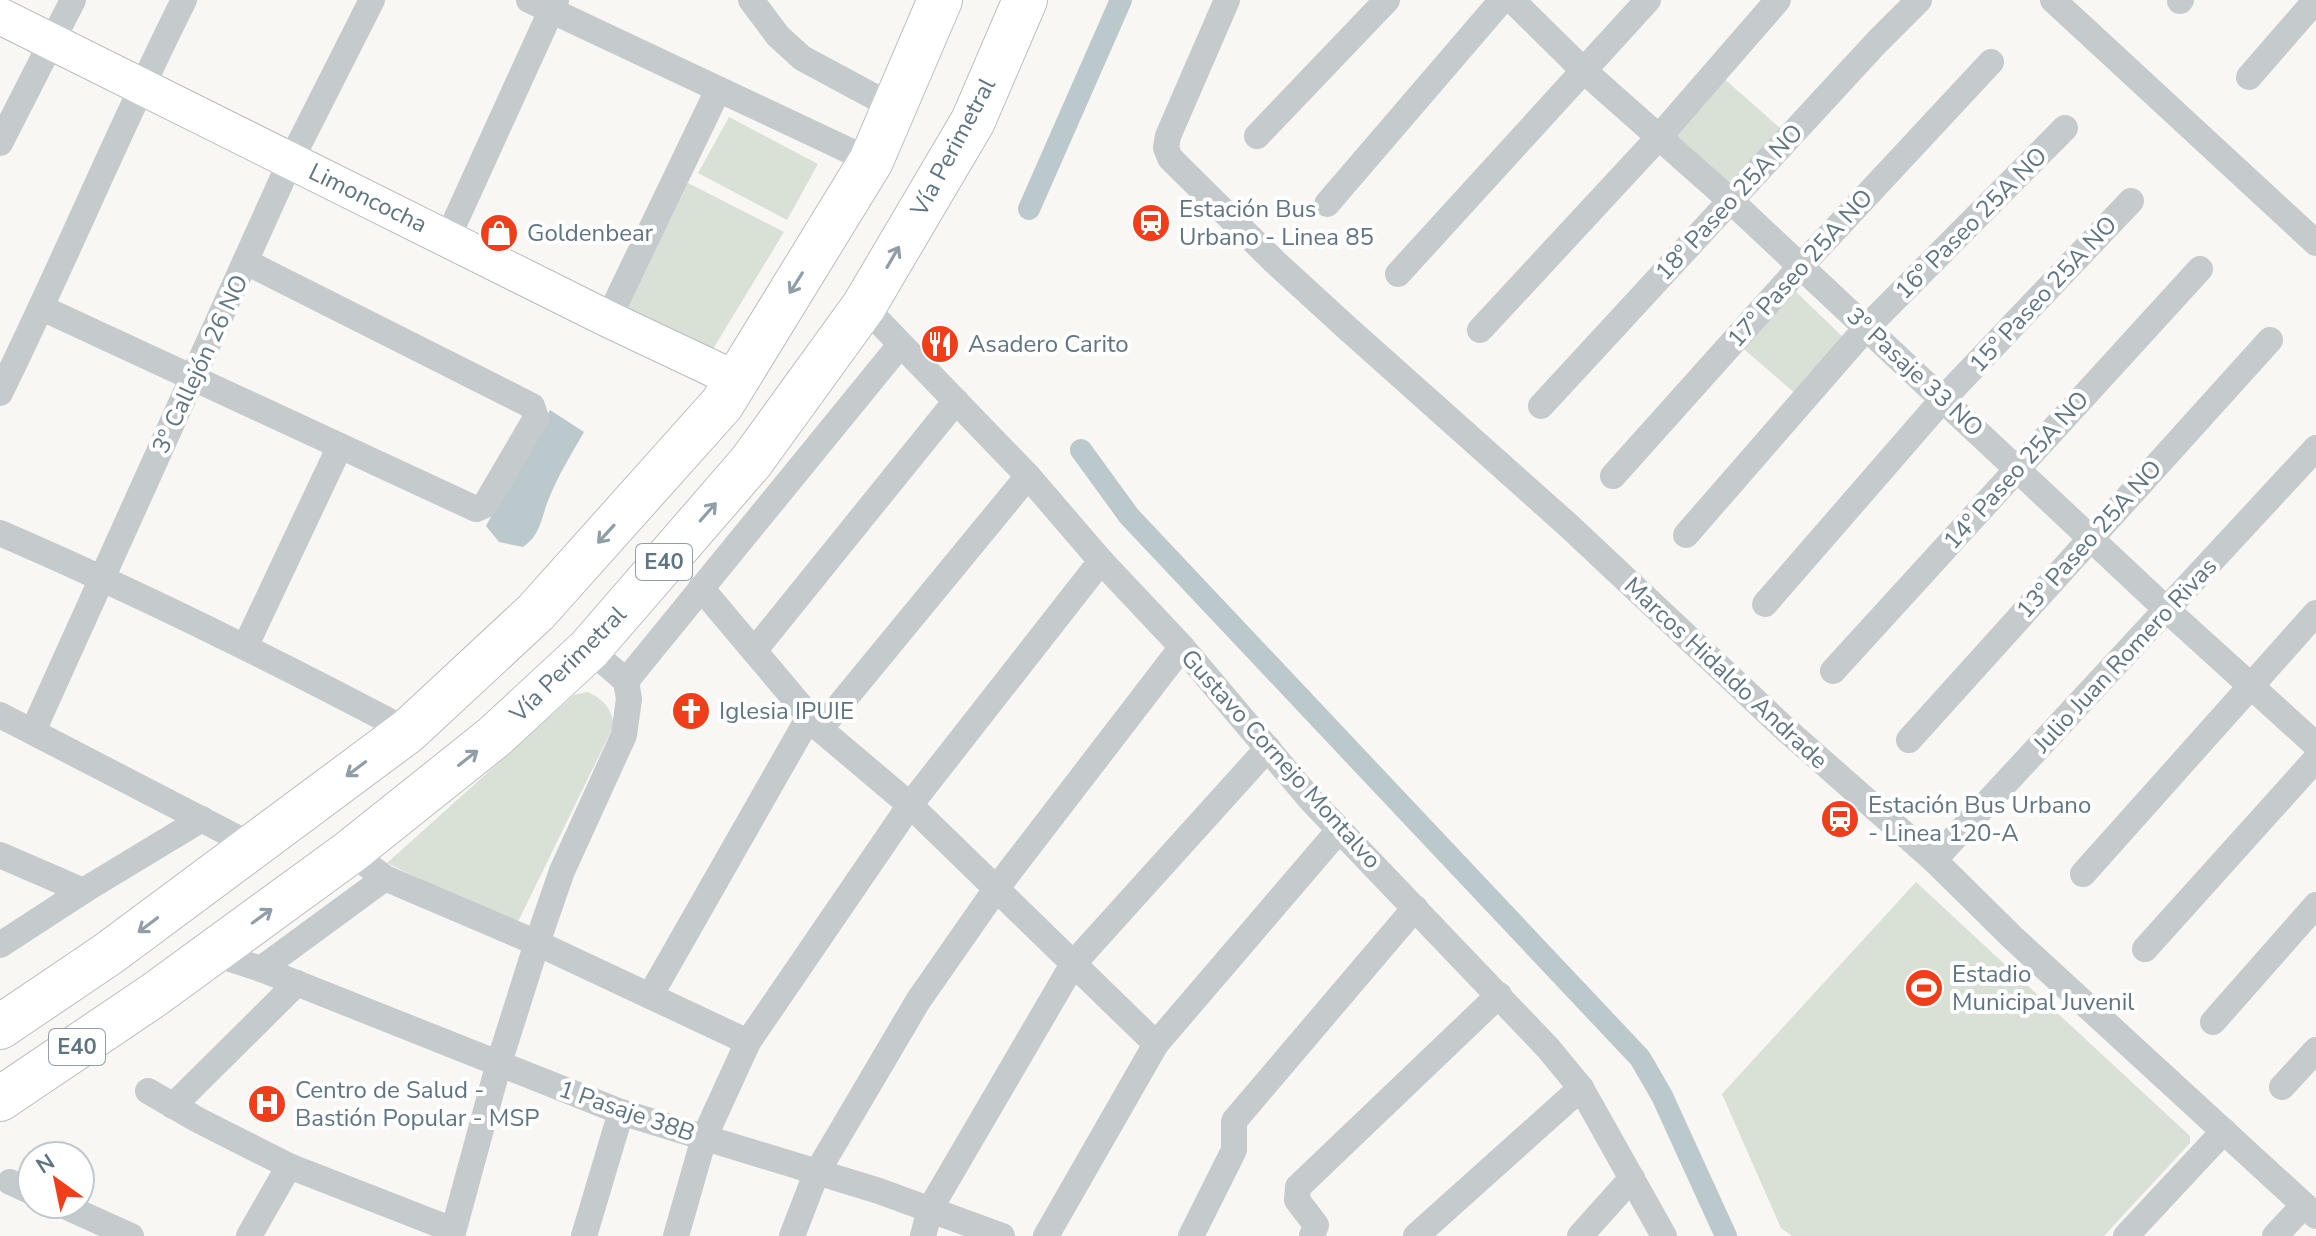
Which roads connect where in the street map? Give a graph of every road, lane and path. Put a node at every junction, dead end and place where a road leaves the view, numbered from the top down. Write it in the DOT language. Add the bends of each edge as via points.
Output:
graph roads {
  1 [pos="73,0"];
  2 [pos="184,0"];
  3 [pos="372,0"];
  4 [pos="751,0"];
  5 [pos="940,0"];
  6 [pos="1025,0"];
  7 [pos="1227,0"];
  8 [pos="1387,0"];
  9 [pos="1502,0"];
  10 [pos="1512,0"];
  11 [pos="1648,0"];
  12 [pos="1778,0"];
  13 [pos="1919,0"];
  14 [pos="2053,0"];
  15 [pos="2316,0"];
  16 [pos="545,3"];
  17 [pos="0,16"];
  18 [pos="52,42"];
  19 [pos="1991,62"];
  20 [pos="1583,70"];
  21 [pos="2249,77"];
  22 [pos="141,85"];
  23 [pos="718,90"];
  24 [pos="895,108"];
  25 [pos="2065,128"];
  26 [pos="1257,136"];
  27 [pos="1659,137"];
  28 [pos="0,143"];
  29 [pos="291,160"];
  30 [pos="871,161"];
  31 [pos="1731,201"];
  32 [pos="2131,201"];
  33 [pos="1327,204"];
  34 [pos="448,237"];
  35 [pos="2316,243"];
  36 [pos="246,262"];
  37 [pos="1801,266"];
  38 [pos="2200,269"];
  39 [pos="1398,274"];
  40 [pos="864,306"];
  41 [pos="42,308"];
  42 [pos="608,319"];
  43 [pos="1867,327"];
  44 [pos="1480,330"];
  45 [pos="2270,340"];
  46 [pos="900,345"];
  47 [pos="195,377"];
  48 [pos="737,380"];
  49 [pos="0,393"];
  50 [pos="1943,399"];
  51 [pos="956,401"];
  52 [pos="1541,406"];
  53 [pos="340,446"];
  54 [pos="2316,448"];
  55 [pos="2018,468"];
  56 [pos="1028,476"];
  57 [pos="1613,476"];
  58 [pos="0,533"];
  59 [pos="1686,535"];
  60 [pos="2090,536"];
  61 [pos="1101,561"];
  62 [pos="101,577"];
  63 [pos="701,588"];
  64 [pos="1765,604"];
  65 [pos="2167,610"];
  66 [pos="2316,613"];
  67 [pos="246,645"];
  68 [pos="1182,647"];
  69 [pos="589,649"];
  70 [pos="754,651"];
  71 [pos="1833,671"];
  72 [pos="626,681"];
  73 [pos="2250,685"];
  74 [pos="0,715"];
  75 [pos="814,723"];
  76 [pos="33,731"];
  77 [pos="408,731"];
  78 [pos="1909,740"];
  79 [pos="2316,745"];
  80 [pos="1268,748"];
  81 [pos="2316,759"];
  82 [pos="910,805"];
  83 [pos="202,819"];
  84 [pos="1340,829"];
  85 [pos="253,846"];
  86 [pos="350,852"];
  87 [pos="0,855"];
  88 [pos="1934,860"];
  89 [pos="2083,874"];
  90 [pos="385,878"];
  91 [pos="996,889"];
  92 [pos="83,891"];
  93 [pos="2316,905"];
  94 [pos="1415,908"];
  95 [pos="537,943"];
  96 [pos="0,945"];
  97 [pos="2145,949"];
  98 [pos="212,953"];
  99 [pos="1073,964"];
  100 [pos="261,969"];
  101 [pos="297,983"];
  102 [pos="1499,995"];
  103 [pos="650,996"];
  104 [pos="2213,1022"];
  105 [pos="0,1027"];
  106 [pos="748,1042"];
  107 [pos="1156,1044"];
  108 [pos="2316,1050"];
  109 [pos="499,1063"];
  110 [pos="2282,1087"];
  111 [pos="1581,1088"];
  112 [pos="148,1091"];
  113 [pos="0,1099"];
  114 [pos="173,1106"];
  115 [pos="621,1112"];
  116 [pos="2224,1131"];
  117 [pos="704,1138"];
  118 [pos="289,1166"];
  119 [pos="816,1174"];
  120 [pos="1632,1178"];
  121 [pos="930,1209"];
  122 [pos="2310,1210"];
  123 [pos="96,1220"];
  124 [pos="453,1233"];
  125 [pos="131,1236"];
  126 [pos="249,1236"];
  127 [pos="584,1236"];
  128 [pos="676,1236"];
  129 [pos="792,1236"];
  130 [pos="923,1236"];
  131 [pos="1002,1236"];
  132 [pos="1046,1236"];
  133 [pos="1191,1236"];
  134 [pos="1312,1236"];
  135 [pos="1416,1236"];
  136 [pos="1580,1236"];
  137 [pos="1664,1236"];
  138 [pos="2126,1236"];
  139 [pos="2275,1236"];
  1 -- 18 [label="street"];
  2 -- 22 [label="street"];
  3 -- 29 [label="street, 3º Callejón 26 NO"];
  4 -- 24 [label="street" via="802,58"];
  5 -- 24 [label="highway, E40"];
  40 -- 6 [label="highway, Vía Perimetral / E40, one-way" via="973,121"];
  7 -- 88 [label="street, Marcos Hidaldo Andrade" via="1168,136 1170,158 1275,262"];
  8 -- 26 [label="street"];
  9 -- 33 [label="street"];
  10 -- 20 [label="street, 3º Pasaje 33 NO"];
  11 -- 20 [label="street"];
  12 -- 27 [label="street"];
  13 -- 31 [label="street, 18º Paseo 25A NO"];
  14 -- 35 [label="street"];
  15 -- 21 [label="street"];
  16 -- 23 [label="street"];
  16 -- 34 [label="street"];
  17 -- 18 [label="street, Limoncocha"];
  18 -- 22 [label="street, Limoncocha"];
  18 -- 28 [label="street"];
  19 -- 37 [label="street, 17º Paseo 25A NO"];
  20 -- 27 [label="street, 3º Pasaje 33 NO"];
  20 -- 39 [label="street"];
  22 -- 29 [label="street, Limoncocha"];
  22 -- 41 [label="street"];
  23 -- 30 [label="street"];
  23 -- 42 [label="street"];
  24 -- 30 [label="highway, E40"];
  25 -- 43 [label="street, 16º Paseo 25A NO"];
  27 -- 31 [label="street, 3º Pasaje 33 NO"];
  27 -- 44 [label="street"];
  29 -- 34 [label="street, Limoncocha"];
  29 -- 36 [label="street, 3º Callejón 26 NO"];
  30 -- 48 [label="highway, E40, one-way"];
  31 -- 37 [label="street, 3º Pasaje 33 NO"];
  31 -- 52 [label="street, 18º Paseo 25A NO"];
  32 -- 50 [label="street, 15º Paseo 25A NO"];
  34 -- 42 [label="street, Limoncocha"];
  36 -- 47 [label="street, 3º Callejón 26 NO"];
  36 -- 53 [label="street" via="532,406 536,418 485,505 476,509"];
  37 -- 43 [label="street, 3º Pasaje 33 NO"];
  37 -- 57 [label="street, 17º Paseo 25A NO"];
  38 -- 55 [label="street, 14º Paseo 25A NO"];
  40 -- 46 [label="street, Gustavo Cornejo Montalvo"];
  69 -- 40 [label="highway, Vía Perimetral / E40, one-way" via="751,462"];
  41 -- 47 [label="street"];
  41 -- 49 [label="street"];
  42 -- 48 [label="street, Limoncocha"];
  43 -- 50 [label="street, 3º Pasaje 33 NO"];
  43 -- 59 [label="street, 16º Paseo 25A NO"];
  45 -- 60 [label="street, 13º Paseo 25A NO"];
  46 -- 51 [label="street, Gustavo Cornejo Montalvo"];
  46 -- 63 [label="street"];
  47 -- 53 [label="street"];
  47 -- 62 [label="street, 3º Callejón 26 NO"];
  48 -- 77 [label="highway, E40, one-way" via="722,404 536,612"];
  50 -- 55 [label="street, 3º Pasaje 33 NO"];
  50 -- 64 [label="street, 15º Paseo 25A NO"];
  51 -- 56 [label="street, Gustavo Cornejo Montalvo"];
  51 -- 70 [label="street"];
  53 -- 67 [label="street"];
  54 -- 65 [label="street, Julio Juan Romero Rivas"];
  55 -- 60 [label="street, 3º Pasaje 33 NO"];
  55 -- 71 [label="street, 14º Paseo 25A NO"];
  56 -- 61 [label="street, Gustavo Cornejo Montalvo"];
  56 -- 75 [label="street"];
  58 -- 62 [label="street"];
  60 -- 65 [label="street, 3º Pasaje 33 NO"];
  60 -- 78 [label="street, 13º Paseo 25A NO"];
  61 -- 68 [label="street, Gustavo Cornejo Montalvo"];
  61 -- 82 [label="street"];
  62 -- 67 [label="street"];
  62 -- 76 [label="street, 3º Callejón 26 NO"];
  63 -- 70 [label="street"];
  63 -- 72 [label="street"];
  65 -- 73 [label="street, 3º Pasaje 33 NO"];
  65 -- 88 [label="street, Julio Juan Romero Rivas"];
  66 -- 73 [label="street"];
  67 -- 77 [label="street"];
  68 -- 80 [label="street, Gustavo Cornejo Montalvo"];
  68 -- 91 [label="street"];
  69 -- 72 [label="street"];
  86 -- 69 [label="highway, Vía Perimetral / E40, one-way" via="494,737"];
  70 -- 75 [label="street"];
  72 -- 95 [label="street" via="624,735 562,871"];
  73 -- 79 [label="street, 3º Pasaje 33 NO"];
  73 -- 89 [label="street"];
  74 -- 76 [label="street"];
  75 -- 82 [label="street"];
  75 -- 103 [label="street"];
  76 -- 83 [label="street"];
  77 -- 85 [label="highway, E40, one-way"];
  80 -- 84 [label="street, Gustavo Cornejo Montalvo"];
  80 -- 99 [label="street"];
  81 -- 97 [label="street"];
  82 -- 91 [label="street"];
  82 -- 106 [label="street"];
  83 -- 85 [label="street"];
  83 -- 92 [label="street"];
  84 -- 94 [label="street, Gustavo Cornejo Montalvo"];
  84 -- 107 [label="street"];
  85 -- 105 [label="highway, E40, one-way"];
  86 -- 90 [label="street"];
  98 -- 86 [label="highway, Vía Perimetral / E40, one-way"];
  87 -- 92 [label="street"];
  88 -- 116 [label="street, Marcos Hidaldo Andrade"];
  90 -- 95 [label="street"];
  90 -- 100 [label="street"];
  91 -- 99 [label="street"];
  91 -- 119 [label="street" via="918,1001"];
  92 -- 96 [label="street"];
  93 -- 104 [label="street"];
  94 -- 102 [label="street, Gustavo Cornejo Montalvo"];
  94 -- 133 [label="street" via="1234,1121 1234,1150"];
  95 -- 103 [label="street"];
  95 -- 109 [label="street"];
  98 -- 100 [label="street, 1 Pasaje 38B"];
  98 -- 113 [label="highway, Vía Perimetral / E40"];
  99 -- 107 [label="street"];
  99 -- 121 [label="street"];
  100 -- 101 [label="street, 1 Pasaje 38B"];
  101 -- 109 [label="street, 1 Pasaje 38B"];
  101 -- 114 [label="street"];
  102 -- 111 [label="street, Gustavo Cornejo Montalvo"];
  102 -- 134 [label="street" via="1298,1187 1297,1200 1316,1225"];
  103 -- 106 [label="street"];
  106 -- 117 [label="street"];
  107 -- 132 [label="street"];
  108 -- 110 [label="street"];
  109 -- 115 [label="street, 1 Pasaje 38B"];
  109 -- 124 [label="street"];
  111 -- 120 [label="street, Gustavo Cornejo Montalvo"];
  111 -- 135 [label="street"];
  112 -- 114 [label="street"];
  114 -- 118 [label="street"];
  115 -- 117 [label="street, 1 Pasaje 38B"];
  115 -- 127 [label="street"];
  116 -- 122 [label="street, Marcos Hidaldo Andrade"];
  116 -- 138 [label="street"];
  117 -- 119 [label="street, 1 Pasaje 38B"];
  117 -- 128 [label="street"];
  118 -- 124 [label="street"];
  118 -- 126 [label="street"];
  119 -- 121 [label="street, 1 Pasaje 38B"];
  119 -- 129 [label="street"];
  120 -- 136 [label="street"];
  120 -- 137 [label="street, Gustavo Cornejo Montalvo"];
  121 -- 130 [label="street"];
  121 -- 131 [label="street, 1 Pasaje 38B"];
  122 -- 139 [label="street"];
  123 -- 125 [label="street"];
}
